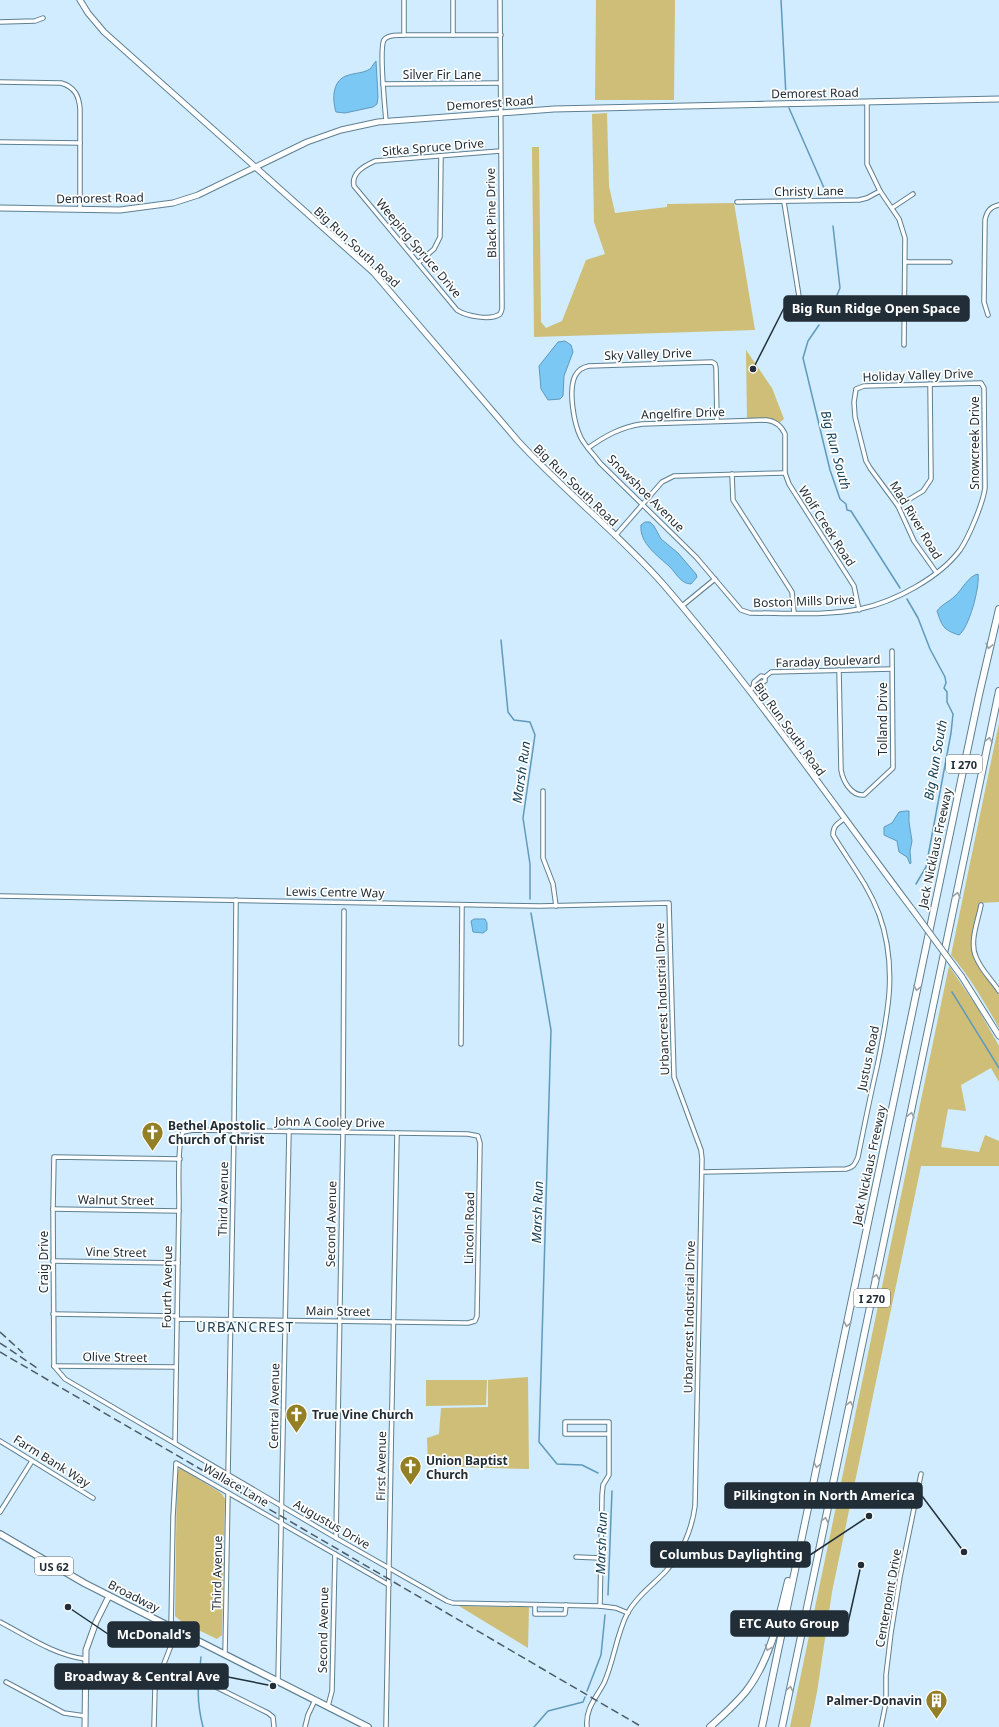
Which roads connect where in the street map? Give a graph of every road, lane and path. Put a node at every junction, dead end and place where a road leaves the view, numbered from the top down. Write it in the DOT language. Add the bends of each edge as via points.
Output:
graph roads {
  1 [pos="80,0"];
  2 [pos="404,0"];
  3 [pos="452,0"];
  4 [pos="500,0"];
  5 [pos="43,18"];
  6 [pos="0,22"];
  7 [pos="404,35"];
  8 [pos="453,35"];
  9 [pos="500,35"];
  10 [pos="0,82"];
  11 [pos="383,84"];
  12 [pos="500,84"];
  13 [pos="999,99"];
  14 [pos="867,102"];
  15 [pos="500,112"];
  16 [pos="386,121"];
  17 [pos="0,142"];
  18 [pos="80,143"];
  19 [pos="500,151"];
  20 [pos="441,156"];
  21 [pos="255,167"];
  22 [pos="353,182"];
  23 [pos="880,191"];
  24 [pos="912,194"];
  25 [pos="737,202"];
  26 [pos="784,202"];
  27 [pos="999,205"];
  28 [pos="0,208"];
  29 [pos="892,208"];
  30 [pos="80,209"];
  31 [pos="905,262"];
  32 [pos="950,262"];
  33 [pos="418,263"];
  34 [pos="500,313"];
  35 [pos="988,315"];
  36 [pos="805,318"];
  37 [pos="904,345"];
  38 [pos="581,369"];
  39 [pos="981,383"];
  40 [pos="930,384"];
  41 [pos="856,389"];
  42 [pos="717,421"];
  43 [pos="782,428"];
  44 [pos="588,448"];
  45 [pos="785,473"];
  46 [pos="732,474"];
  47 [pos="643,504"];
  48 [pos="898,506"];
  49 [pos="615,536"];
  50 [pos="936,572"];
  51 [pos="714,579"];
  52 [pos="907,592"];
  53 [pos="682,606"];
  54 [pos="999,609"];
  55 [pos="859,610"];
  56 [pos="794,612"];
  57 [pos="747,613"];
  58 [pos="892,651"];
  59 [pos="892,669"];
  60 [pos="839,670"];
  61 [pos="751,689"];
  62 [pos="999,692"];
  63 [pos="543,791"];
  64 [pos="844,819"];
  65 [pos="0,896"];
  66 [pos="236,900"];
  67 [pos="669,903"];
  68 [pos="462,904"];
  69 [pos="981,905"];
  70 [pos="556,906"];
  71 [pos="344,911"];
  72 [pos="999,991"];
  73 [pos="999,1036"];
  74 [pos="461,1044"];
  75 [pos="234,1131"];
  76 [pos="182,1132"];
  77 [pos="289,1132"];
  78 [pos="343,1132"];
  79 [pos="397,1133"];
  80 [pos="478,1136"];
  81 [pos="180,1159"];
  82 [pos="702,1172"];
  83 [pos="53,1209"];
  84 [pos="179,1211"];
  85 [pos="53,1262"];
  86 [pos="178,1263"];
  87 [pos="53,1314"];
  88 [pos="177,1317"];
  89 [pos="231,1320"];
  90 [pos="285,1321"];
  91 [pos="339,1321"];
  92 [pos="475,1321"];
  93 [pos="394,1322"];
  94 [pos="54,1366"];
  95 [pos="176,1367"];
  96 [pos="609,1434"];
  97 [pos="0,1441"];
  98 [pos="175,1443"];
  99 [pos="32,1461"];
  100 [pos="921,1474"];
  101 [pos="228,1475"];
  102 [pos="228,1493"];
  103 [pos="93,1498"];
  104 [pos="282,1507"];
  105 [pos="0,1512"];
  106 [pos="282,1523"];
  107 [pos="803,1530"];
  108 [pos="0,1534"];
  109 [pos="336,1538"];
  110 [pos="335,1554"];
  111 [pos="576,1557"];
  112 [pos="601,1558"];
  113 [pos="389,1568"];
  114 [pos="389,1586"];
  115 [pos="110,1596"];
  116 [pos="535,1604"];
  117 [pos="566,1605"];
  118 [pos="600,1606"];
  119 [pos="628,1613"];
  120 [pos="0,1622"];
  121 [pos="174,1628"];
  122 [pos="225,1654"];
  123 [pos="85,1659"];
  124 [pos="278,1681"];
  125 [pos="6,1682"];
  126 [pos="212,1685"];
  127 [pos="315,1700"];
  128 [pos="328,1706"];
  129 [pos="85,1716"];
  130 [pos="85,1727"];
  131 [pos="154,1727"];
  132 [pos="274,1727"];
  133 [pos="306,1727"];
  134 [pos="368,1727"];
  135 [pos="386,1727"];
  136 [pos="587,1727"];
  137 [pos="710,1727"];
  138 [pos="762,1727"];
  139 [pos="782,1727"];
  140 [pos="881,1727"];
  1 -- 21 [label="street, Big Run South Road" via="104,32"];
  2 -- 7 [label="street"];
  3 -- 8 [label="street"];
  4 -- 9 [label="street, Black Pine Drive"];
  5 -- 6 [label="street" via="35,22"];
  7 -- 8 [label="street"];
  7 -- 11 [label="street" via="390,36 384,40"];
  8 -- 9 [label="street"];
  9 -- 12 [label="street, Black Pine Drive"];
  10 -- 18 [label="street" via="66,84 79,99"];
  11 -- 12 [label="street, Silver Fir Lane"];
  11 -- 16 [label="street"];
  12 -- 15 [label="street, Black Pine Drive"];
  13 -- 14 [label="street, Demorest Road"];
  14 -- 15 [label="street, Demorest Road" via="568,108"];
  14 -- 23 [label="street" via="867,164"];
  15 -- 16 [label="street, Demorest Road"];
  15 -- 19 [label="street, Black Pine Drive"];
  16 -- 21 [label="street, Demorest Road" via="341,130 307,142"];
  17 -- 18 [label="street"];
  18 -- 30 [label="street"];
  19 -- 20 [label="street, Sitka Spruce Drive"];
  19 -- 34 [label="street, Black Pine Drive"];
  20 -- 22 [label="street, Sitka Spruce Drive" via="375,161 358,172"];
  20 -- 33 [label="street" via="440,237 434,249"];
  21 -- 30 [label="street, Demorest Road" via="198,195 173,203 120,210"];
  21 -- 49 [label="street, Big Run South Road" via="377,276 518,441"];
  22 -- 33 [label="street, Weeping Spruce Drive"];
  23 -- 26 [label="street, Christy Lane" via="859,200"];
  23 -- 29 [label="street"];
  24 -- 29 [label="street"];
  25 -- 26 [label="street, Christy Lane"];
  26 -- 36 [label="street" via="801,309"];
  27 -- 35 [label="street" via="986,212 985,220 984,302"];
  28 -- 30 [label="street, Demorest Road"];
  29 -- 31 [label="street" via="904,232"];
  31 -- 32 [label="street"];
  31 -- 37 [label="street"];
  33 -- 34 [label="street, Weeping Spruce Drive" via="462,314 482,317"];
  38 -- 42 [label="street, Sky Valley Drive" via="589,366 708,362 715,364"];
  38 -- 44 [label="street, Snowshoe Avenue" via="574,377 573,408 578,430"];
  39 -- 40 [label="street, Holiday Valley Drive"];
  39 -- 50 [label="street, Snowcreek Drive" via="984,388 984,494 961,549"];
  40 -- 41 [label="street, Holiday Valley Drive" via="864,386"];
  40 -- 48 [label="street" via="931,479 923,491"];
  41 -- 48 [label="street, Mad River Road" via="855,417 866,460"];
  42 -- 43 [label="street, Angelfire Drive" via="770,420"];
  42 -- 44 [label="street, Angelfire Drive" via="632,425 610,433"];
  43 -- 45 [label="street, Wolf Creek Road" via="785,434"];
  44 -- 47 [label="street, Snowshoe Avenue"];
  45 -- 46 [label="street"];
  45 -- 55 [label="street, Wolf Creek Road" via="793,492 854,586"];
  46 -- 47 [label="street" via="674,476 662,482"];
  46 -- 56 [label="street" via="733,500 792,592"];
  47 -- 49 [label="street"];
  47 -- 51 [label="street, Snowshoe Avenue" via="696,557"];
  48 -- 50 [label="street, Mad River Road" via="914,542"];
  49 -- 53 [label="street, Big Run South Road"];
  50 -- 52 [label="street, Snowcreek Drive"];
  51 -- 53 [label="street"];
  51 -- 57 [label="street, Snowshoe Avenue" via="738,608"];
  52 -- 55 [label="street, Boston Mills Drive"];
  53 -- 61 [label="street, Big Run South Road"];
  54 -- 107 [label="highway, Jack Nicklaus Freeway / I 270, one-way"];
  55 -- 56 [label="street, Boston Mills Drive"];
  56 -- 57 [label="street, Boston Mills Drive"];
  58 -- 59 [label="street, Tolland Drive"];
  59 -- 60 [label="street, Faraday Boulevard"];
  59 -- 60 [label="street, Tolland Drive" via="892,768 862,796 856,794 844,782 841,770"];
  60 -- 61 [label="street, Faraday Boulevard" via="771,672 765,677 761,676"];
  61 -- 64 [label="street, Big Run South Road"];
  139 -- 62 [label="highway, I 270, one-way"];
  63 -- 70 [label="street" via="543,858 553,884"];
  64 -- 73 [label="street, Big Run South Road, bridge" via="962,977"];
  64 -- 82 [label="street, Justus Road" via="836,824 833,835 861,876 879,914 886,939 890,970 887,1017 858,1157 852,1168 846,1169"];
  65 -- 66 [label="street, Lewis Centre Way"];
  66 -- 68 [label="street, Lewis Centre Way"];
  66 -- 75 [label="street, Third Avenue"];
  67 -- 70 [label="street, Lewis Centre Way"];
  67 -- 82 [label="street, Urbancrest Industrial Drive" via="674,1077 701,1150"];
  68 -- 70 [label="street, Lewis Centre Way"];
  68 -- 74 [label="street"];
  69 -- 72 [label="street" via="974,953"];
  71 -- 78 [label="street, Second Avenue"];
  75 -- 76 [label="street, John A Cooley Drive"];
  75 -- 77 [label="street, John A Cooley Drive"];
  75 -- 89 [label="street, Third Avenue"];
  76 -- 81 [label="street, Fourth Avenue"];
  77 -- 78 [label="street, John A Cooley Drive"];
  77 -- 90 [label="street, Central Avenue"];
  78 -- 79 [label="street, John A Cooley Drive"];
  78 -- 91 [label="street, Second Avenue"];
  79 -- 80 [label="street, John A Cooley Drive"];
  79 -- 93 [label="street, First Avenue"];
  80 -- 92 [label="street, Lincoln Road" via="480,1143"];
  81 -- 83 [label="street, Craig Drive" via="54,1157"];
  81 -- 84 [label="street, Fourth Avenue"];
  82 -- 119 [label="street, Urbancrest Industrial Drive" via="694,1510 688,1536 677,1557"];
  83 -- 84 [label="street, Walnut Street"];
  83 -- 85 [label="street, Craig Drive"];
  84 -- 86 [label="street, Fourth Avenue"];
  85 -- 86 [label="street, Vine Street"];
  85 -- 87 [label="street, Craig Drive"];
  86 -- 88 [label="street, Fourth Avenue"];
  87 -- 88 [label="street, Main Street"];
  87 -- 94 [label="street, Craig Drive"];
  88 -- 89 [label="street, Main Street"];
  88 -- 95 [label="street, Fourth Avenue"];
  89 -- 90 [label="street, Main Street"];
  89 -- 101 [label="street, Third Avenue"];
  90 -- 91 [label="street, Main Street"];
  90 -- 104 [label="street, Central Avenue"];
  91 -- 93 [label="street, Main Street"];
  91 -- 109 [label="street, Second Avenue"];
  92 -- 93 [label="street, Main Street"];
  93 -- 113 [label="street, First Avenue"];
  94 -- 95 [label="street, Olive Street"];
  94 -- 98 [label="street, Augustus Drive" via="65,1379"];
  95 -- 98 [label="street, Fourth Avenue"];
  96 -- 96 [label="street" via="609,1422 565,1422 565,1434"];
  96 -- 112 [label="street" via="609,1475 602,1485"];
  97 -- 99 [label="street, Farm Bank Way"];
  98 -- 101 [label="street, Augustus Drive"];
  99 -- 103 [label="street, Farm Bank Way"];
  99 -- 105 [label="street"];
  100 -- 140 [label="street, Centerpoint Drive" via="891,1633 886,1702"];
  101 -- 104 [label="street, Augustus Drive"];
  102 -- 106 [label="street, Wallace Lane"];
  102 -- 121 [label="street, Wallace Lane" via="176,1463"];
  102 -- 122 [label="street, Third Avenue"];
  104 -- 106 [label="street, Central Avenue"];
  104 -- 109 [label="street, Augustus Drive"];
  106 -- 110 [label="street, Wallace Lane"];
  106 -- 124 [label="street, Central Avenue"];
  107 -- 137 [label="highway, one-way" via="773,1634 758,1671 734,1706"];
  107 -- 138 [label="highway, Jack Nicklaus Freeway / I 270"];
  108 -- 115 [label="main road, Broadway / US 62"];
  109 -- 113 [label="street, Augustus Drive"];
  110 -- 114 [label="street, Wallace Lane"];
  110 -- 128 [label="street, Second Avenue" via="332,1691"];
  111 -- 112 [label="street"];
  112 -- 118 [label="street"];
  113 -- 114 [label="street, First Avenue"];
  113 -- 116 [label="street, Augustus Drive" via="453,1603"];
  114 -- 135 [label="street, First Avenue"];
  115 -- 121 [label="main road, Broadway / US 62"];
  115 -- 123 [label="street" via="92,1631"];
  116 -- 117 [label="street, Augustus Drive"];
  116 -- 117 [label="street" via="534,1614 565,1614"];
  117 -- 118 [label="street, Augustus Drive"];
  118 -- 119 [label="street, Augustus Drive"];
  119 -- 136 [label="street, Urbancrest Industrial Drive" via="605,1680 586,1716"];
  120 -- 123 [label="street" via="41,1644"];
  121 -- 122 [label="main road, Broadway / US 62"];
  121 -- 131 [label="street" via="155,1686"];
  122 -- 124 [label="main road, Broadway / US 62"];
  123 -- 129 [label="street"];
  124 -- 127 [label="main road, Broadway / US 62"];
  125 -- 129 [label="street" via="64,1713"];
  126 -- 132 [label="street" via="268,1713 273,1717"];
  127 -- 128 [label="main road, Broadway / US 62"];
  127 -- 133 [label="street"];
  128 -- 134 [label="main road, Broadway / US 62"];
  129 -- 130 [label="street"];
}
